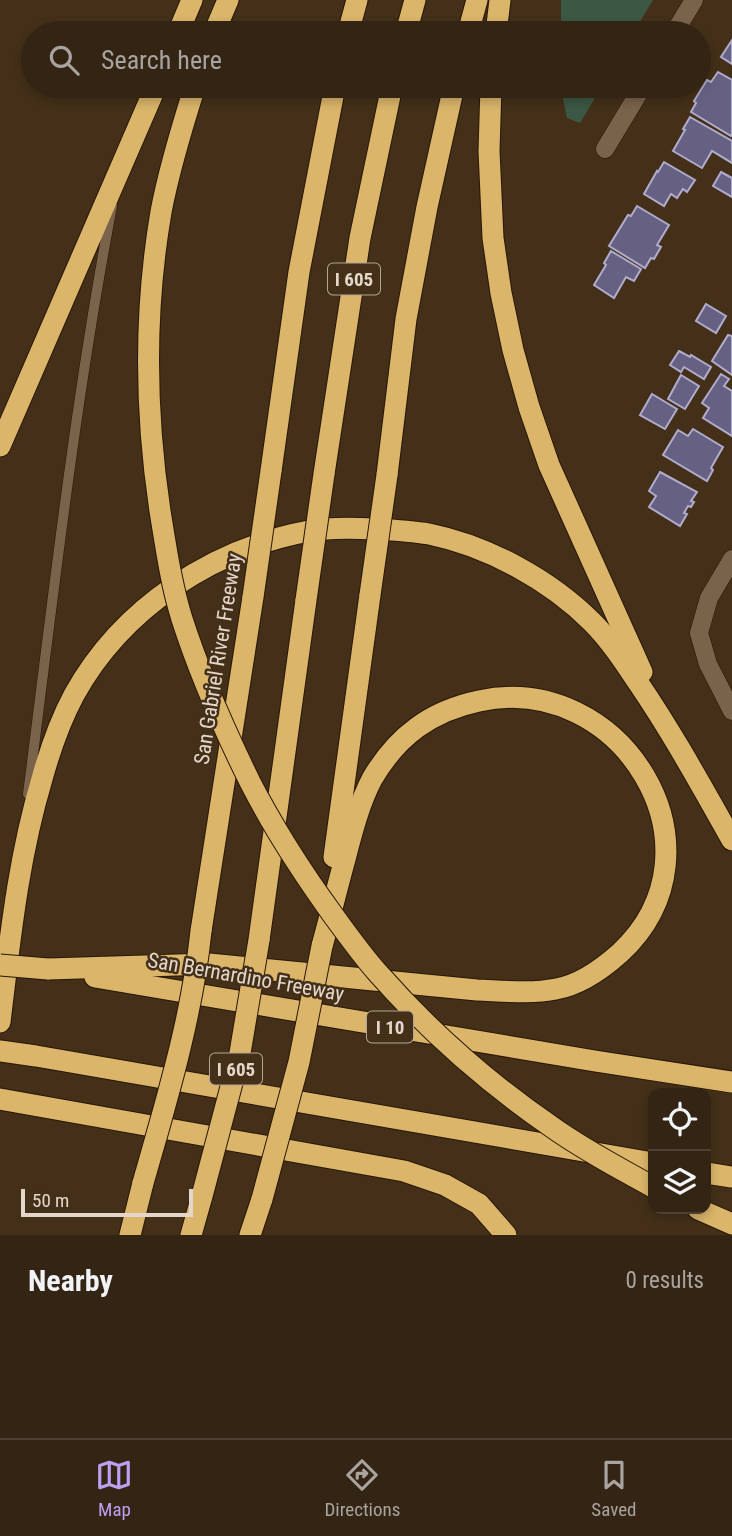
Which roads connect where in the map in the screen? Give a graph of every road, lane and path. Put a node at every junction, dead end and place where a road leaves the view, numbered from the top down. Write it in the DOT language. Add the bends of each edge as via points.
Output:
graph roads {
  1 [pos="192,0"];
  2 [pos="228,0"];
  3 [pos="357,0"];
  4 [pos="415,0"];
  5 [pos="477,0"];
  6 [pos="500,0"];
  7 [pos="694,0"];
  8 [pos="183,21"];
  9 [pos="219,21"];
  10 [pos="351,21"];
  11 [pos="409,21"];
  12 [pos="471,21"];
  13 [pos="497,21"];
  14 [pos="681,21"];
  15 [pos="151,98"];
  16 [pos="191,98"];
  17 [pos="333,98"];
  18 [pos="389,98"];
  19 [pos="451,98"];
  20 [pos="491,98"];
  21 [pos="636,98"];
  22 [pos="605,149"];
  23 [pos="118,175"];
  24 [pos="0,446"];
  25 [pos="732,559"];
  26 [pos="732,711"];
  27 [pos="662,718"];
  28 [pos="732,840"];
  29 [pos="16,894"];
  30 [pos="322,946"];
  31 [pos="0,965"];
  32 [pos="48,969"];
  33 [pos="0,1023"];
  34 [pos="0,1051"];
  35 [pos="732,1082"];
  36 [pos="0,1099"];
  37 [pos="648,1162"];
  38 [pos="711,1173"];
  39 [pos="732,1177"];
  40 [pos="648,1184"];
  41 [pos="262,1199"];
  42 [pos="709,1214"];
  43 [pos="732,1224"];
  44 [pos="130,1235"];
  45 [pos="191,1235"];
  46 [pos="250,1235"];
  47 [pos="257,1235"];
  48 [pos="506,1235"];
  1 -- 8 [label="highway"];
  2 -- 9 [label="highway"];
  3 -- 10 [label="highway"];
  4 -- 11 [label="highway"];
  5 -- 12 [label="highway"];
  6 -- 13 [label="highway"];
  7 -- 14 [label="street"];
  15 -- 23 [label="highway"];
  16 -- 40 [label="highway, bridge" via="172,163 156,250 148,350 149,414 172,577 182,618 226,733 291,855 375,970 443,1038 517,1102"];
  17 -- 44 [label="highway, San Gabriel River Freeway / I 605, bridge" via="299,272 197,972"];
  18 -- 45 [label="highway, I 605, bridge" via="360,238 240,1053"];
  19 -- 30 [label="highway, bridge" via="406,319"];
  20 -- 27 [label="highway" via="493,238 513,350 549,465"];
  21 -- 22 [label="street"];
  23 -- 24 [label="highway"];
  23 -- 29 [label="lane" via="70,467"];
  25 -- 26 [label="street" via="709,598 699,633 708,664"];
  27 -- 28 [label="highway"];
  27 -- 29 [label="highway" via="592,622 563,597 502,559 431,534 400,530 355,528 284,537 232,554 164,593 121,630 89,669 50,751"];
  29 -- 33 [label="highway"];
  30 -- 32 [label="highway" via="358,812 372,779 405,736 438,714 458,705 512,697 562,707 611,734 629,752 656,795 665,820 667,871 649,919 606,965 557,989 491,990 209,964"];
  30 -- 41 [label="highway, bridge" via="299,1062"];
  31 -- 32 [label="highway, San Bernardino Freeway / I 10, bridge"];
  32 -- 35 [label="highway, San Bernardino Freeway / I 10"];
  34 -- 37 [label="highway"];
  36 -- 48 [label="highway" via="404,1171 479,1204"];
  38 -- 39 [label="highway"];
  41 -- 46 [label="highway"];
  41 -- 47 [label="highway"];
  42 -- 43 [label="highway"];
}
